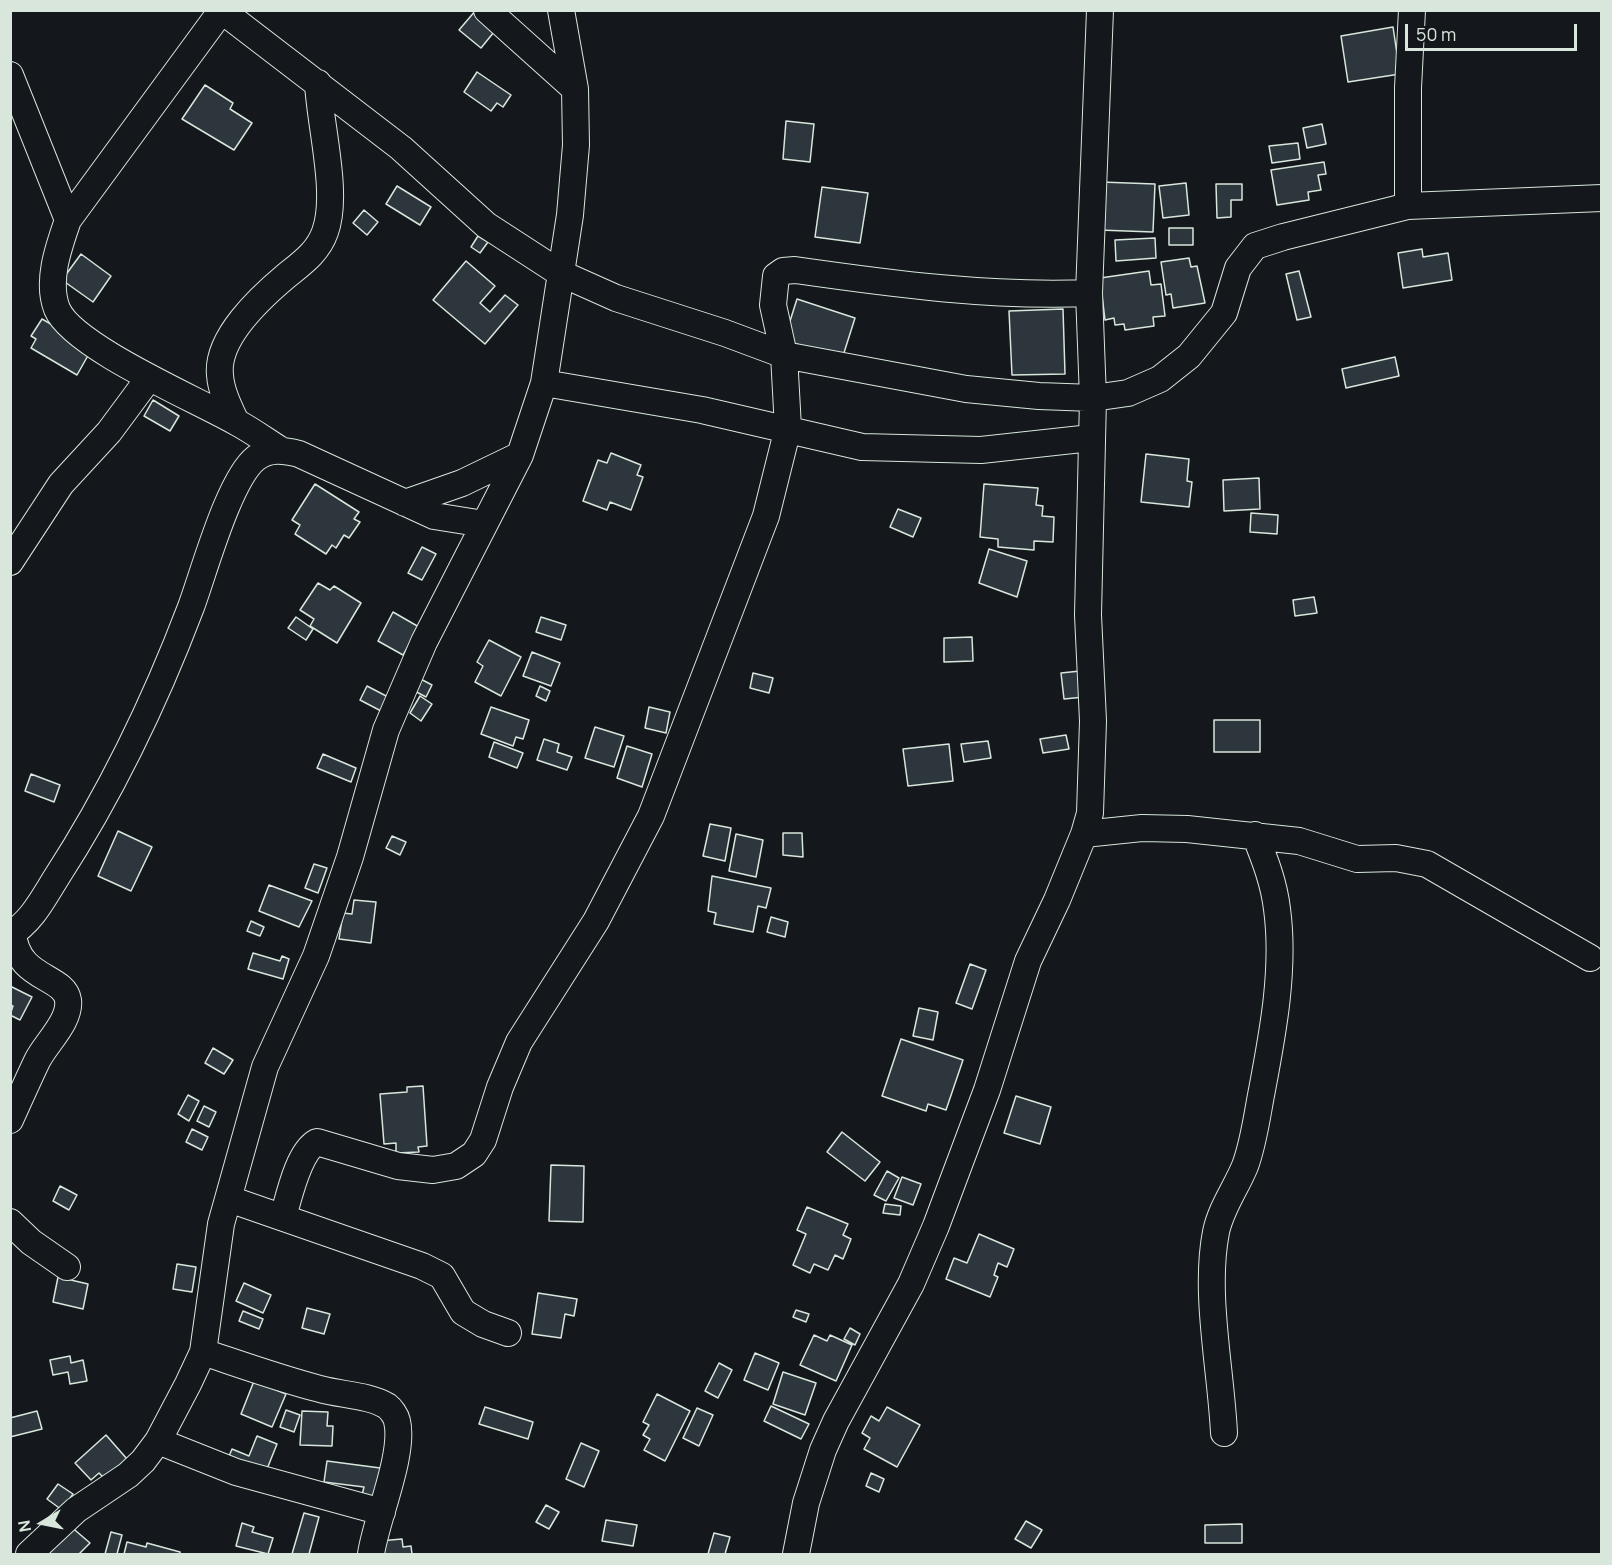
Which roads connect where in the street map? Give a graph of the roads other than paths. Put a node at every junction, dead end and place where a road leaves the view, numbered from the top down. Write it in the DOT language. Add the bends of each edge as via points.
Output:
graph roads {
  1 [pos="487,10"];
  2 [pos="561,10"];
  3 [pos="1100,10"];
  4 [pos="1412,10"];
  5 [pos="222,11"];
  6 [pos="10,75"];
  7 [pos="318,83"];
  8 [pos="575,89"];
  9 [pos="1602,198"];
  10 [pos="1408,206"];
  11 [pos="68,220"];
  12 [pos="560,273"];
  13 [pos="1089,293"];
  14 [pos="784,355"];
  15 [pos="149,378"];
  16 [pos="544,383"];
  17 [pos="1093,398"];
  18 [pos="236,422"];
  19 [pos="788,428"];
  20 [pos="1091,438"];
  21 [pos="279,449"];
  22 [pos="520,455"];
  23 [pos="405,503"];
  24 [pos="484,524"];
  25 [pos="10,562"];
  26 [pos="1084,834"];
  27 [pos="1255,835"];
  28 [pos="12,934"];
  29 [pos="1590,958"];
  30 [pos="10,1119"];
  31 [pos="229,1200"];
  32 [pos="283,1217"];
  33 [pos="10,1221"];
  34 [pos="67,1267"];
  35 [pos="508,1333"];
  36 [pos="203,1352"];
  37 [pos="1224,1432"];
  38 [pos="158,1442"];
  39 [pos="382,1512"];
  40 [pos="29,1554"];
  41 [pos="371,1554"];
  42 [pos="796,1554"];
  1 -- 8 [label="street"];
  2 -- 8 [label="street"];
  3 -- 13 [label="street"];
  4 -- 10 [label="street"];
  5 -- 7 [label="street"];
  5 -- 11 [label="street"];
  6 -- 11 [label="street"];
  7 -- 12 [label="street" via="401,147 486,225"];
  7 -- 18 [label="street" via="330,188 328,222 319,245 250,309 222,355 219,373"];
  8 -- 12 [label="street" via="576,145"];
  9 -- 10 [label="street"];
  10 -- 17 [label="street" via="1255,246 1238,268 1224,313 1189,356 1160,379 1128,393"];
  11 -- 15 [label="street" via="56,257 53,289 64,323"];
  12 -- 14 [label="street" via="616,298"];
  12 -- 16 [label="street"];
  13 -- 14 [label="street" via="1017,293 783,271 776,276 773,305"];
  13 -- 17 [label="street"];
  14 -- 17 [label="street" via="966,389"];
  14 -- 19 [label="street"];
  15 -- 18 [label="street"];
  15 -- 25 [label="street" via="109,432 61,484"];
  16 -- 19 [label="street"];
  16 -- 22 [label="street"];
  17 -- 20 [label="street"];
  18 -- 21 [label="street"];
  19 -- 20 [label="street" via="862,447 925,450 981,450"];
  19 -- 32 [label="street" via="766,516 651,816 596,921 519,1041 483,1140 474,1154 456,1166 433,1170 398,1166 317,1142 302,1159"];
  20 -- 26 [label="street" via="1088,615 1092,775 1090,813"];
  21 -- 23 [label="street" via="353,477"];
  21 -- 28 [label="street" via="257,457 238,482 161,679 113,784 36,908"];
  22 -- 23 [label="street" via="462,483"];
  22 -- 24 [label="street"];
  23 -- 24 [label="street" via="434,516"];
  24 -- 31 [label="street" via="424,642 386,730 350,857 316,956 265,1067"];
  26 -- 27 [label="street" via="1142,828"];
  26 -- 42 [label="street" via="1028,961 991,1079 936,1226 911,1284 823,1450 806,1503"];
  27 -- 29 [label="street" via="1299,841 1357,859 1396,858 1427,864"];
  27 -- 37 [label="street" via="1273,880 1279,960 1275,1009 1255,1127 1245,1166 1216,1231 1213,1281"];
  28 -- 30 [label="street" via="23,963 64,991 68,1001 62,1022 38,1058"];
  31 -- 32 [label="street"];
  31 -- 36 [label="street" via="216,1253"];
  32 -- 35 [label="street" via="392,1254 442,1276 463,1312"];
  33 -- 34 [label="street"];
  36 -- 38 [label="street"];
  36 -- 39 [label="street" via="389,1407 397,1419 398,1435"];
  38 -- 39 [label="street" via="236,1472"];
  38 -- 40 [label="street" via="128,1475 76,1510"];
  39 -- 41 [label="street"];
}
